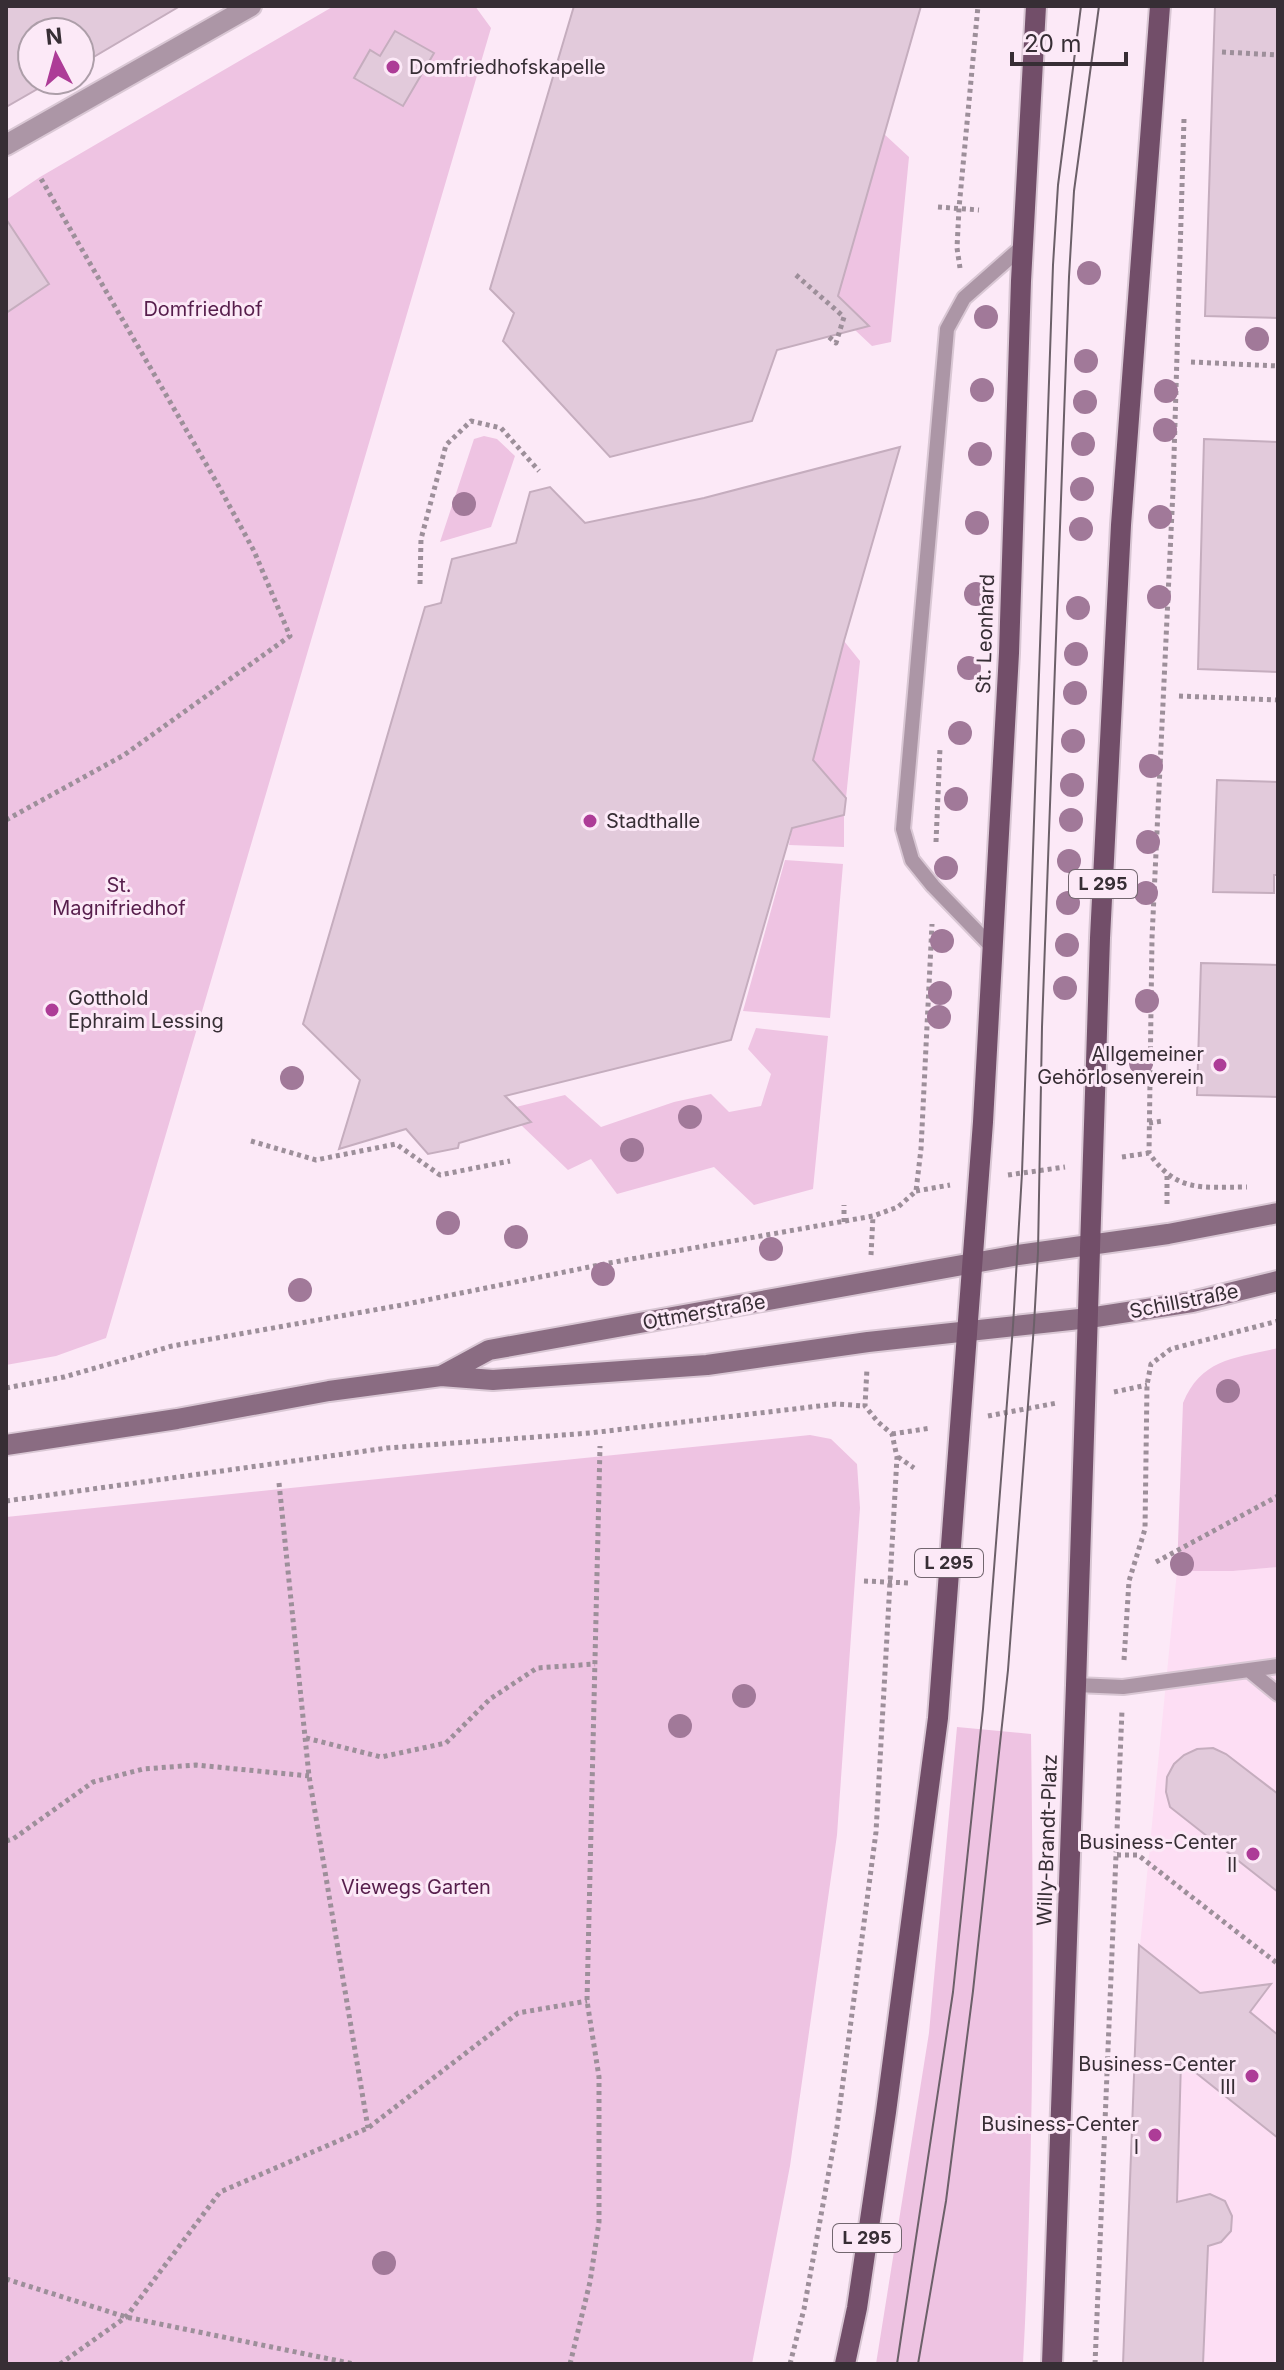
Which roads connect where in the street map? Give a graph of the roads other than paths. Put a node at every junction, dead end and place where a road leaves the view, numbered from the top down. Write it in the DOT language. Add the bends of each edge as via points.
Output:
graph roads {
  1 [pos="251,6"];
  2 [pos="1036,6"];
  3 [pos="1160,6"];
  4 [pos="6,145"];
  5 [pos="1023,246"];
  6 [pos="992,947"];
  7 [pos="1278,1213"];
  8 [pos="1091,1244"];
  9 [pos="972,1263"];
  10 [pos="1278,1281"];
  11 [pos="1089,1318"];
  12 [pos="966,1331"];
  13 [pos="441,1376"];
  14 [pos="6,1445"];
  15 [pos="1278,1666"];
  16 [pos="1250,1671"];
  17 [pos="1076,1685"];
  18 [pos="1278,1694"];
  19 [pos="845,2364"];
  20 [pos="1052,2364"];
  1 -- 4 [label="street"];
  2 -- 5 [label="main road, St. Leonhard / L 295"];
  3 -- 8 [label="main road, L 295" via="1121,525"];
  5 -- 6 [label="main road, St. Leonhard / L 295"];
  5 -- 6 [label="lane" via="964,298 947,329 903,829 912,860"];
  6 -- 9 [label="main road, St. Leonhard / L 295"];
  7 -- 8 [label="street"];
  8 -- 9 [label="street, Ottmerstraße"];
  8 -- 11 [label="main road, L 295"];
  9 -- 12 [label="main road, L 295"];
  9 -- 13 [label="street, Ottmerstraße" via="489,1350"];
  10 -- 11 [label="street, Schillstraße" via="1192,1302"];
  11 -- 12 [label="street, Schillstraße"];
  11 -- 17 [label="main road, Willy-Brandt-Platz / L 295"];
  12 -- 13 [label="street, Ottmerstraße" via="707,1365 493,1380"];
  12 -- 19 [label="main road, L 295" via="938,1718 913,1923"];
  13 -- 14 [label="street, Ottmerstraße"];
  15 -- 16 [label="lane"];
  16 -- 17 [label="lane" via="1123,1687"];
  16 -- 18 [label="lane"];
  17 -- 20 [label="main road, Willy-Brandt-Platz / L 295"];
}
